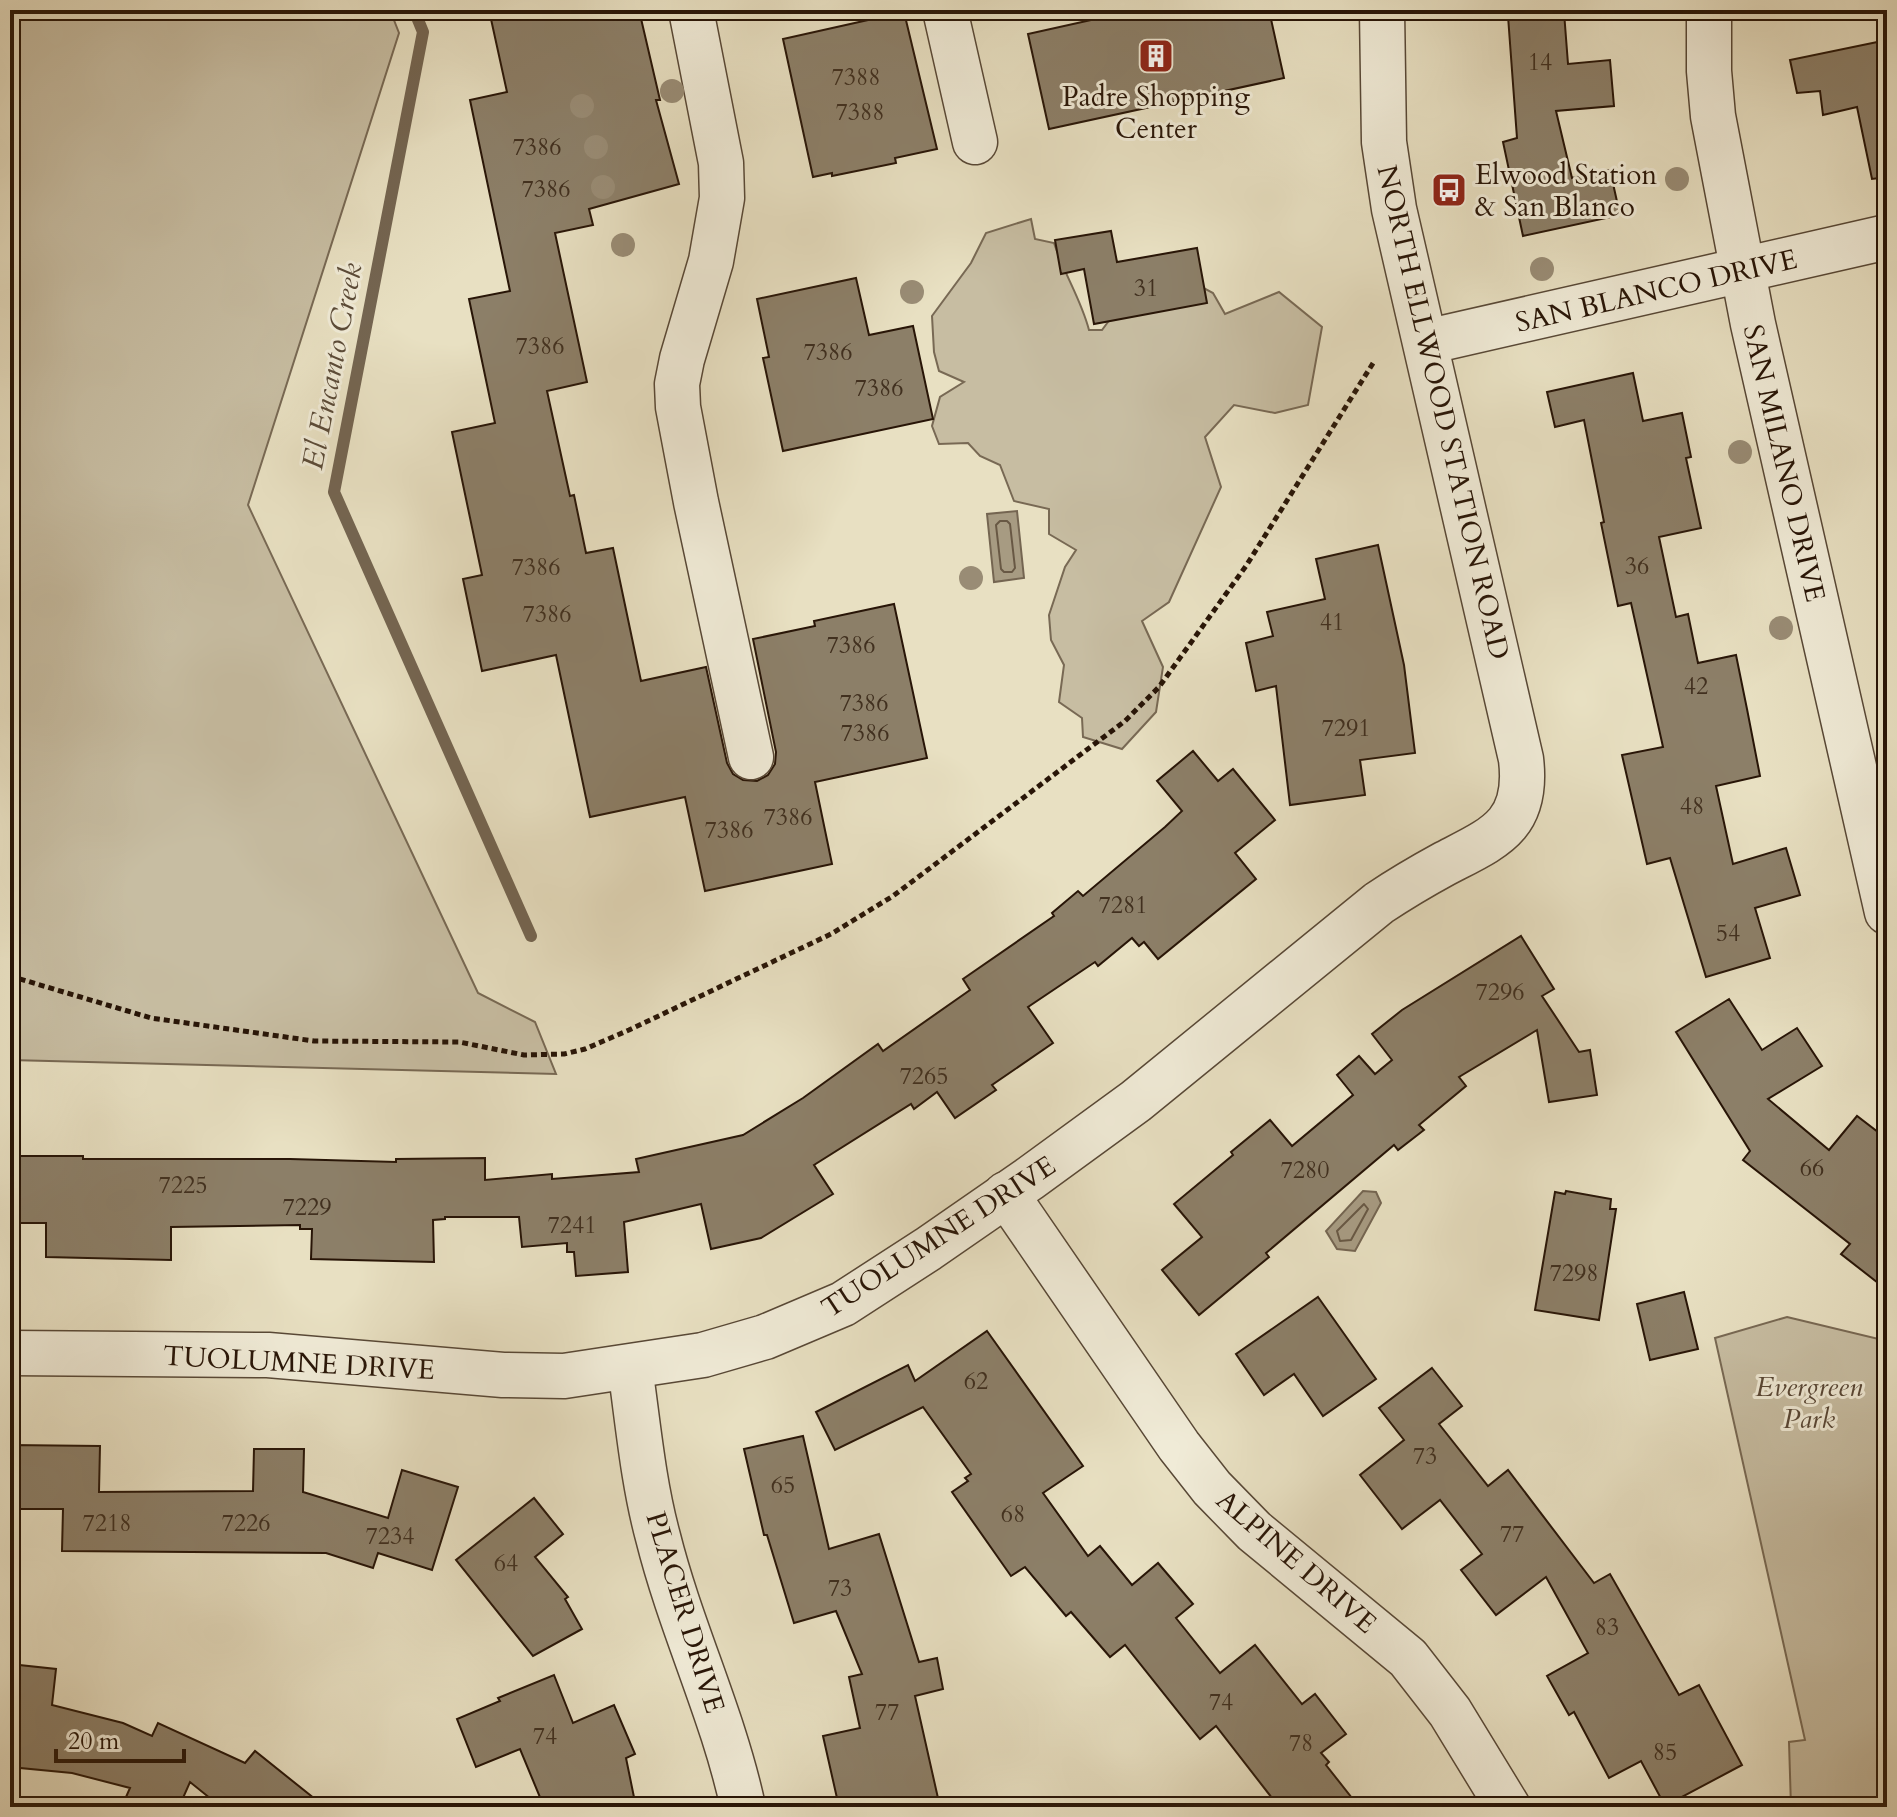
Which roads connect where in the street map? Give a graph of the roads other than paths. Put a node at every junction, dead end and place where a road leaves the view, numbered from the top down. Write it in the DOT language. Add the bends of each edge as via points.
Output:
graph roads {
  1 [pos="691,10"];
  2 [pos="945,10"];
  3 [pos="1382,10"];
  4 [pos="1709,10"];
  5 [pos="975,142"];
  6 [pos="1887,237"];
  7 [pos="1743,270"];
  8 [pos="1426,342"];
  9 [pos="751,757"];
  10 [pos="1516,810"];
  11 [pos="1887,912"];
  12 [pos="1006,1194"];
  13 [pos="10,1353"];
  14 [pos="630,1367"];
  15 [pos="743,1807"];
  16 [pos="1508,1807"];
  1 -- 9 [label="street" via="719,151 722,198 711,261 682,359 678,407"];
  2 -- 5 [label="street"];
  3 -- 8 [label="street, NORTH ELLWOOD STATION ROAD" via="1384,142"];
  4 -- 7 [label="street, SAN MILANO DRIVE" via="1713,116"];
  6 -- 7 [label="street, SAN BLANCO DRIVE"];
  7 -- 8 [label="street, SAN BLANCO DRIVE"];
  7 -- 11 [label="street, SAN MILANO DRIVE"];
  8 -- 10 [label="street, NORTH ELLWOOD STATION ROAD" via="1517,736 1524,778"];
  10 -- 12 [label="street, TUOLUMNE DRIVE" via="1496,837 1379,903 1136,1101"];
  12 -- 14 [label="street, TUOLUMNE DRIVE" via="886,1278 805,1322 703,1355"];
  12 -- 16 [label="street, ALPINE DRIVE" via="1212,1488 1254,1531 1408,1658 1450,1712"];
  13 -- 14 [label="street, TUOLUMNE DRIVE" via="268,1355 503,1375 564,1376"];
  14 -- 15 [label="street, PLACER DRIVE" via="657,1534"];
}
